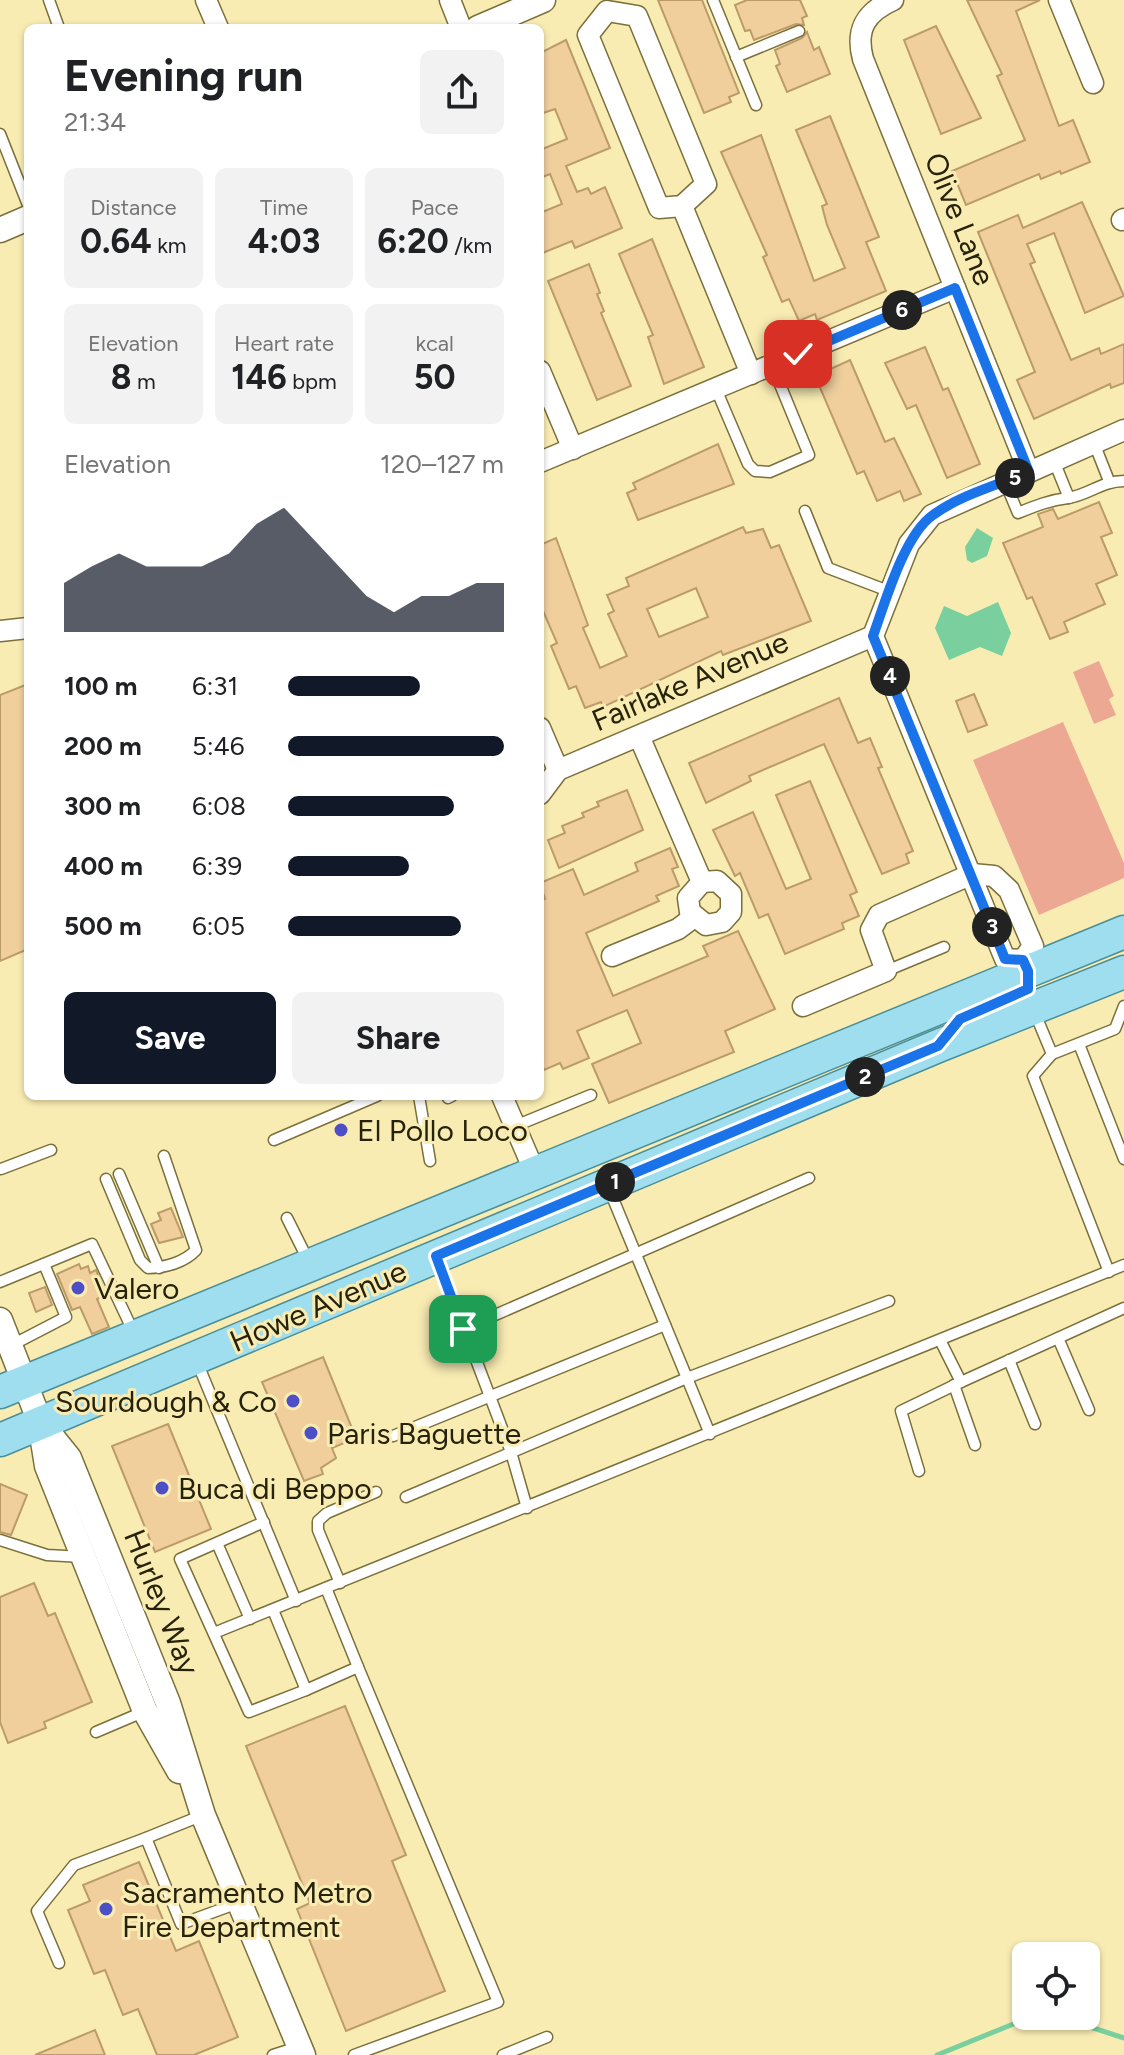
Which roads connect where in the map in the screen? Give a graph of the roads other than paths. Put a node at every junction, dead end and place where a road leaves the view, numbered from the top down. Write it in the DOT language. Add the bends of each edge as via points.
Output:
graph roads {
  1 [pos="49,0"];
  2 [pos="206,0"];
  3 [pos="450,0"];
  4 [pos="543,0"];
  5 [pos="713,0"];
  6 [pos="893,0"];
  7 [pos="1059,0"];
  8 [pos="605,6"];
  9 [pos="58,24"];
  10 [pos="216,24"];
  11 [pos="459,24"];
  12 [pos="493,24"];
  13 [pos="799,31"];
  14 [pos="736,57"];
  15 [pos="1093,83"];
  16 [pos="756,105"];
  17 [pos="0,134"];
  18 [pos="24,195"];
  19 [pos="682,206"];
  20 [pos="24,220"];
  21 [pos="0,230"];
  22 [pos="955,288"];
  23 [pos="772,365"];
  24 [pos="751,374"];
  25 [pos="544,380"];
  26 [pos="716,389"];
  27 [pos="1124,430"];
  28 [pos="1094,443"];
  29 [pos="573,449"];
  30 [pos="544,460"];
  31 [pos="1054,461"];
  32 [pos="1029,472"];
  33 [pos="1109,481"];
  34 [pos="1124,481"];
  35 [pos="1005,482"];
  36 [pos="1069,498"];
  37 [pos="805,511"];
  38 [pos="891,592"];
  39 [pos="24,628"];
  40 [pos="0,631"];
  41 [pos="873,636"];
  42 [pos="639,736"];
  43 [pos="544,737"];
  44 [pos="558,770"];
  45 [pos="544,789"];
  46 [pos="972,874"];
  47 [pos="702,882"];
  48 [pos="694,917"];
  49 [pos="1124,932"];
  50 [pos="944,947"];
  51 [pos="612,956"];
  52 [pos="1026,965"];
  53 [pos="886,971"];
  54 [pos="1122,991"];
  55 [pos="803,1006"];
  56 [pos="1033,1009"];
  57 [pos="1079,1044"];
  58 [pos="938,1046"];
  59 [pos="1052,1054"];
  60 [pos="591,1095"];
  61 [pos="368,1100"];
  62 [pos="420,1100"];
  63 [pos="504,1100"];
  64 [pos="515,1126"];
  65 [pos="274,1140"];
  66 [pos="51,1150"];
  67 [pos="164,1156"];
  68 [pos="1124,1159"];
  69 [pos="430,1161"];
  70 [pos="1,1169"];
  71 [pos="119,1174"];
  72 [pos="536,1175"];
  73 [pos="809,1178"];
  74 [pos="106,1179"];
  75 [pos="607,1185"];
  76 [pos="287,1218"];
  77 [pos="636,1255"];
  78 [pos="436,1256"];
  79 [pos="44,1264"];
  80 [pos="311,1265"];
  81 [pos="1124,1265"];
  82 [pos="159,1268"];
  83 [pos="1109,1272"];
  84 [pos="0,1282"];
  85 [pos="889,1301"];
  86 [pos="1124,1308"];
  87 [pos="0,1320"];
  88 [pos="665,1325"];
  89 [pos="463,1329"];
  90 [pos="135,1336"];
  91 [pos="1058,1338"];
  92 [pos="940,1340"];
  93 [pos="10,1346"];
  94 [pos="195,1357"];
  95 [pos="1009,1360"];
  96 [pos="687,1378"];
  97 [pos="958,1383"];
  98 [pos="12,1387"];
  99 [pos="491,1397"];
  100 [pos="1089,1410"];
  101 [pos="40,1422"];
  102 [pos="1035,1424"];
  103 [pos="710,1434"];
  104 [pos="393,1436"];
  105 [pos="0,1440"];
  106 [pos="975,1445"];
  107 [pos="511,1452"];
  108 [pos="919,1471"];
  109 [pos="376,1492"];
  110 [pos="406,1497"];
  111 [pos="527,1508"];
  112 [pos="264,1522"];
  113 [pos="0,1540"];
  114 [pos="217,1543"];
  115 [pos="83,1557"];
  116 [pos="340,1583"];
  117 [pos="326,1588"];
  118 [pos="296,1601"];
  119 [pos="273,1610"];
  120 [pos="250,1619"];
  121 [pos="214,1633"];
  122 [pos="358,1667"];
  123 [pos="306,1690"];
  124 [pos="145,1711"];
  125 [pos="96,1732"];
  126 [pos="203,1815"];
  127 [pos="146,1838"];
  128 [pos="240,1902"];
  129 [pos="59,1963"];
  130 [pos="547,2037"];
  131 [pos="301,2051"];
  132 [pos="273,2055"];
  133 [pos="354,2055"];
  134 [pos="503,2055"];
  1 -- 9 [label="lane"];
  2 -- 10 [label="street"];
  3 -- 11 [label="street"];
  4 -- 12 [label="street"];
  5 -- 14 [label="lane"];
  6 -- 22 [label="street, Olive Lane" via="865,19 860,48"];
  7 -- 15 [label="street"];
  8 -- 19 [label="street" via="588,35 659,208"];
  8 -- 19 [label="street" via="637,16 706,184"];
  13 -- 14 [label="lane"];
  14 -- 16 [label="lane"];
  17 -- 18 [label="lane"];
  19 -- 24 [label="street"];
  20 -- 21 [label="street"];
  22 -- 23 [label="street"];
  22 -- 32 [label="street, Olive Lane"];
  23 -- 24 [label="street"];
  23 -- 26 [label="lane" via="809,455 770,472 755,471 748,464"];
  24 -- 26 [label="street"];
  25 -- 29 [label="street"];
  26 -- 29 [label="street"];
  27 -- 28 [label="street"];
  28 -- 31 [label="street"];
  28 -- 33 [label="lane"];
  29 -- 30 [label="street"];
  31 -- 32 [label="street"];
  31 -- 36 [label="lane"];
  32 -- 35 [label="street"];
  33 -- 34 [label="lane"];
  33 -- 36 [label="lane"];
  35 -- 36 [label="lane" via="1018,513 1055,497"];
  35 -- 38 [label="street" via="945,507 923,523"];
  37 -- 38 [label="lane" via="828,568"];
  38 -- 41 [label="street"];
  39 -- 40 [label="street"];
  41 -- 42 [label="street, Fairlake Avenue"];
  41 -- 46 [label="street"];
  42 -- 44 [label="street, Fairlake Avenue"];
  42 -- 47 [label="street"];
  43 -- 44 [label="street"];
  44 -- 45 [label="street"];
  46 -- 52 [label="street" via="1005,959"];
  46 -- 52 [label="street" via="994,876 1009,890 1033,946"];
  46 -- 53 [label="street" via="879,915 871,930"];
  47 -- 48 [label="street" via="688,898"];
  47 -- 48 [label="street" via="724,884 733,906 728,918 717,924 706,925"];
  48 -- 51 [label="street"];
  49 -- 52 [label="main road, Howe Avenue"];
  50 -- 53 [label="lane"];
  52 -- 58 [label="main road" via="1028,989 960,1019"];
  52 -- 72 [label="main road, Howe Avenue"];
  53 -- 55 [label="street"];
  54 -- 56 [label="main road" via="1049,983 1033,1001"];
  54 -- 57 [label="lane" via="1115,1029"];
  56 -- 58 [label="main road, Howe Avenue"];
  56 -- 59 [label="lane"];
  57 -- 59 [label="lane"];
  57 -- 68 [label="lane"];
  58 -- 75 [label="main road, Howe Avenue"];
  59 -- 83 [label="lane" via="1033,1076"];
  60 -- 64 [label="lane"];
  61 -- 65 [label="lane"];
  62 -- 69 [label="lane"];
  63 -- 64 [label="street"];
  64 -- 72 [label="street"];
  66 -- 70 [label="lane"];
  67 -- 82 [label="lane" via="196,1250 189,1258"];
  71 -- 82 [label="lane"];
  72 -- 78 [label="main road" via="511,1210 444,1241"];
  72 -- 80 [label="main road, Howe Avenue"];
  73 -- 77 [label="lane"];
  74 -- 82 [label="lane" via="140,1260 148,1268"];
  75 -- 77 [label="lane"];
  75 -- 78 [label="main road, Howe Avenue"];
  76 -- 80 [label="lane"];
  77 -- 88 [label="lane"];
  77 -- 89 [label="lane"];
  78 -- 89 [label="lane"];
  78 -- 94 [label="main road, Howe Avenue"];
  79 -- 84 [label="lane"];
  79 -- 90 [label="lane" via="92,1244"];
  79 -- 93 [label="lane" via="66,1317"];
  80 -- 90 [label="main road, Howe Avenue"];
  81 -- 83 [label="lane"];
  83 -- 92 [label="lane"];
  85 -- 96 [label="lane"];
  86 -- 91 [label="lane"];
  87 -- 93 [label="street, Hurley Way"];
  88 -- 96 [label="lane"];
  88 -- 99 [label="lane"];
  89 -- 99 [label="lane"];
  90 -- 98 [label="main road, Howe Avenue"];
  91 -- 95 [label="lane"];
  91 -- 100 [label="lane"];
  92 -- 97 [label="lane"];
  92 -- 103 [label="lane"];
  93 -- 98 [label="street, Hurley Way"];
  94 -- 101 [label="main road, Howe Avenue"];
  94 -- 112 [label="lane"];
  95 -- 97 [label="lane"];
  95 -- 102 [label="lane"];
  96 -- 103 [label="lane"];
  96 -- 107 [label="lane"];
  97 -- 106 [label="lane"];
  97 -- 108 [label="lane" via="901,1411"];
  98 -- 101 [label="street, Hurley Way"];
  99 -- 104 [label="lane"];
  99 -- 107 [label="lane"];
  101 -- 105 [label="main road, Howe Avenue"];
  101 -- 115 [label="street, Hurley Way" via="47,1466"];
  101 -- 126 [label="street, Hurley Way" via="69,1458 168,1703"];
  103 -- 111 [label="lane"];
  107 -- 110 [label="lane"];
  107 -- 111 [label="lane"];
  109 -- 116 [label="lane" via="318,1521"];
  111 -- 116 [label="lane"];
  112 -- 114 [label="lane"];
  112 -- 118 [label="lane"];
  113 -- 115 [label="lane" via="47,1555"];
  114 -- 120 [label="lane"];
  114 -- 121 [label="lane" via="180,1559"];
  115 -- 124 [label="street, Hurley Way"];
  116 -- 117 [label="lane"];
  117 -- 118 [label="lane"];
  117 -- 122 [label="lane"];
  118 -- 119 [label="lane"];
  119 -- 120 [label="lane"];
  119 -- 123 [label="lane"];
  120 -- 121 [label="lane"];
  121 -- 123 [label="lane" via="249,1712"];
  122 -- 123 [label="lane"];
  122 -- 133 [label="lane" via="498,2002"];
  124 -- 125 [label="lane"];
  124 -- 126 [label="street, Hurley Way"];
  126 -- 127 [label="lane"];
  126 -- 128 [label="street, Hurley Way"];
  127 -- 128 [label="lane" via="181,1924"];
  127 -- 129 [label="lane" via="74,1865 37,1911"];
  128 -- 131 [label="street, Hurley Way"];
  130 -- 134 [label="lane"];
  131 -- 132 [label="lane"];
}
